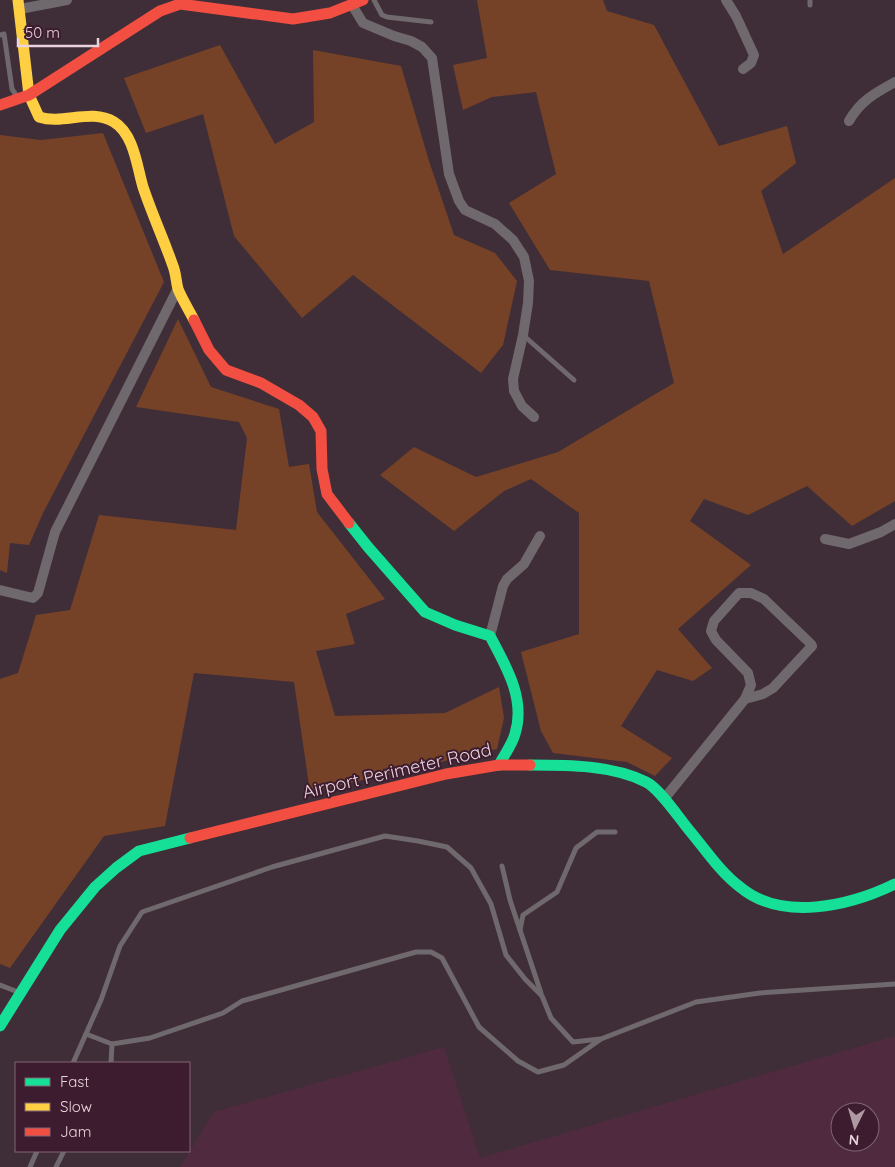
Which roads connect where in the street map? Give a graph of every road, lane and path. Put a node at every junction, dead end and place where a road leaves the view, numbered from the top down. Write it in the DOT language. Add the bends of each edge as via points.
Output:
graph roads {
  1 [pos="68,0"];
  2 [pos="363,0"];
  3 [pos="374,0"];
  4 [pos="726,0"];
  5 [pos="19,5"];
  6 [pos="352,5"];
  7 [pos="431,22"];
  8 [pos="0,35"];
  9 [pos="743,68"];
  10 [pos="895,82"];
  11 [pos="24,97"];
  12 [pos="0,104"];
  13 [pos="849,122"];
  14 [pos="178,288"];
  15 [pos="523,335"];
  16 [pos="574,380"];
  17 [pos="534,417"];
  18 [pos="895,524"];
  19 [pos="540,536"];
  20 [pos="825,539"];
  21 [pos="0,590"];
  22 [pos="490,636"];
  23 [pos="744,699"];
  24 [pos="499,765"];
  25 [pos="664,799"];
  26 [pos="616,832"];
  27 [pos="502,866"];
  28 [pos="895,884"];
  29 [pos="520,930"];
  30 [pos="895,984"];
  31 [pos="0,985"];
  32 [pos="21,993"];
  33 [pos="542,996"];
  34 [pos="0,1026"];
  35 [pos="86,1034"];
  36 [pos="600,1039"];
  37 [pos="112,1044"];
  38 [pos="73,1062"];
  39 [pos="111,1062"];
  40 [pos="37,1152"];
  41 [pos="64,1152"];
  42 [pos="30,1167"];
  43 [pos="56,1167"];
  1 -- 5 [label="street"];
  2 -- 6 [label="street"];
  3 -- 7 [label="lane" via="388,18"];
  4 -- 9 [label="street" via="754,55 751,63"];
  5 -- 11 [label="street"];
  6 -- 11 [label="street" via="330,13 293,19 180,4 160,11"];
  6 -- 15 [label="street" via="363,23 411,40 432,58 449,174 459,201 465,210 495,224 524,257 529,281"];
  8 -- 11 [label="lane" via="4,34 12,89"];
  10 -- 13 [label="street" via="856,108"];
  11 -- 12 [label="street"];
  11 -- 14 [label="street" via="39,117 48,120 103,118 115,122 124,132 132,145"];
  14 -- 21 [label="street" via="56,532 38,593 27,598"];
  14 -- 22 [label="street" via="220,365 261,383 299,405 313,418 321,430 322,469 328,494 424,612"];
  15 -- 16 [label="lane"];
  15 -- 17 [label="street" via="513,379 514,391 522,406"];
  18 -- 20 [label="street" via="849,544"];
  19 -- 22 [label="street" via="524,564 506,578"];
  22 -- 24 [label="street" via="514,681 518,697 516,731"];
  23 -- 23 [label="street" via="773,688 812,646 764,599 751,593 739,593 714,621 711,631 748,673 751,685"];
  23 -- 25 [label="street"];
  24 -- 25 [label="street, Airport Perimeter Road" via="576,766 623,774 648,783"];
  24 -- 32 [label="street, Airport Perimeter Road" via="446,774 139,851 94,886 74,910"];
  25 -- 28 [label="street, Airport Perimeter Road" via="740,888 772,905 794,908 833,905"];
  26 -- 29 [label="lane" via="597,832 576,848 556,892 523,915"];
  27 -- 29 [label="lane"];
  29 -- 33 [label="lane"];
  30 -- 36 [label="lane" via="760,993 696,1002"];
  31 -- 32 [label="lane"];
  32 -- 34 [label="street, Airport Perimeter Road"];
  33 -- 35 [label="lane" via="506,955 491,904 472,868 447,848 385,836 272,867 142,912 120,946"];
  33 -- 36 [label="lane" via="551,1018 573,1042"];
  35 -- 37 [label="lane"];
  35 -- 38 [label="lane"];
  36 -- 37 [label="lane" via="564,1065 538,1072 518,1061 479,1027 442,958 431,952 416,952 242,1001 223,1013 150,1038"];
  37 -- 39 [label="lane"];
  40 -- 42 [label="lane"];
  41 -- 43 [label="lane"];
}
